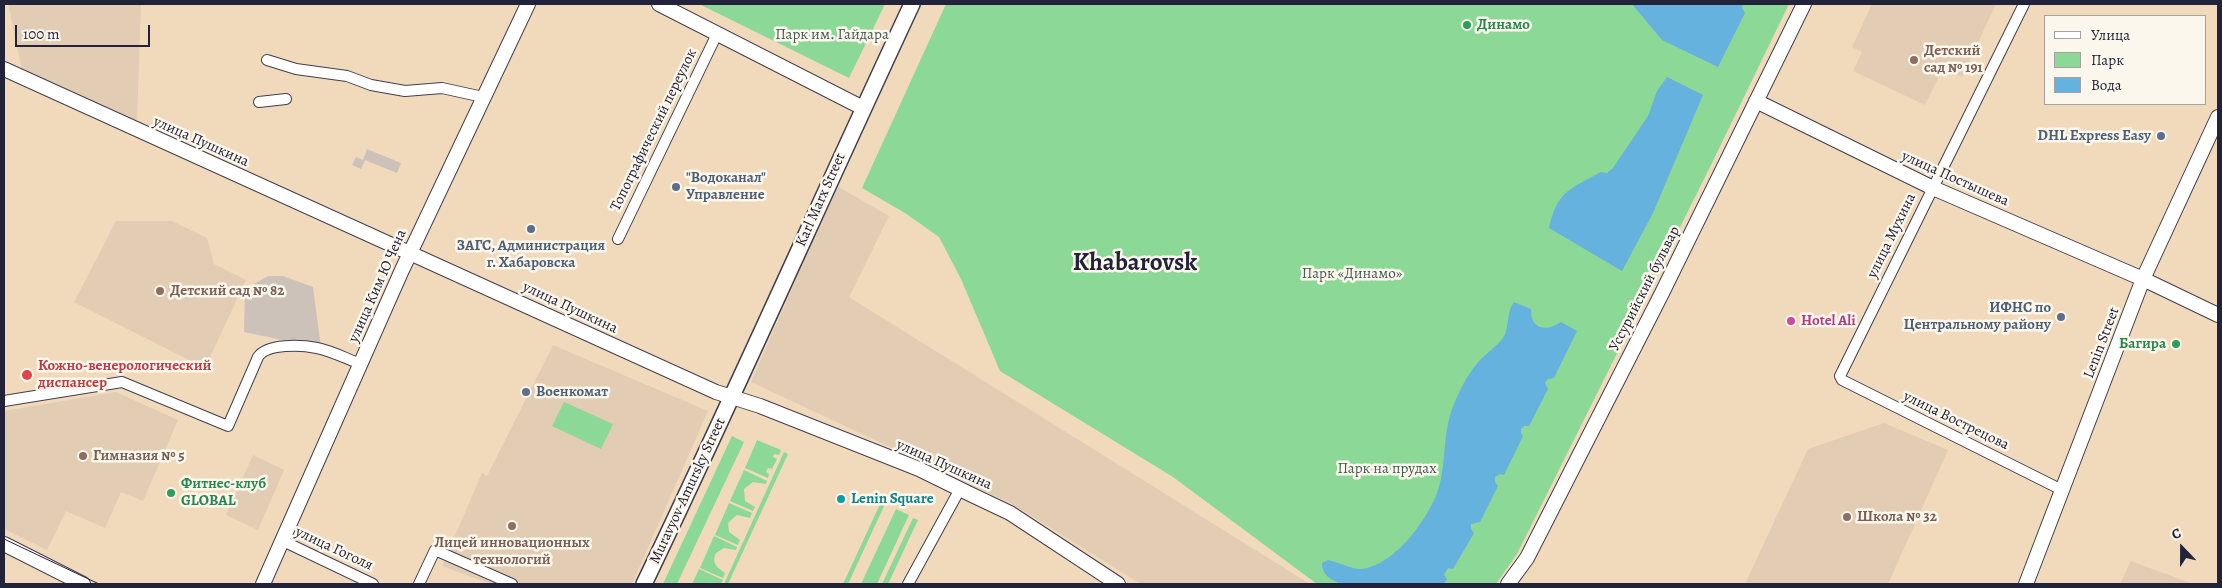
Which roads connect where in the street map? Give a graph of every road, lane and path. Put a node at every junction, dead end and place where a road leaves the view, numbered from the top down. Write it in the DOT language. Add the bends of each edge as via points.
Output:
graph roads {
  1 [pos="528,4"];
  2 [pos="659,4"];
  3 [pos="912,4"];
  4 [pos="1804,4"];
  5 [pos="2024,4"];
  6 [pos="717,34"];
  7 [pos="267,60"];
  8 [pos="4,69"];
  9 [pos="483,97"];
  10 [pos="286,99"];
  11 [pos="1756,101"];
  12 [pos="259,102"];
  13 [pos="863,108"];
  14 [pos="2218,117"];
  15 [pos="1933,188"];
  16 [pos="618,239"];
  17 [pos="410,253"];
  18 [pos="2144,279"];
  19 [pos="2218,315"];
  20 [pos="361,364"];
  21 [pos="1841,374"];
  22 [pos="732,397"];
  23 [pos="4,401"];
  24 [pos="960,489"];
  25 [pos="2062,490"];
  26 [pos="283,541"];
  27 [pos="4,544"];
  28 [pos="83,584"];
  29 [pos="263,584"];
  30 [pos="373,584"];
  31 [pos="419,584"];
  32 [pos="512,584"];
  33 [pos="644,584"];
  34 [pos="908,584"];
  35 [pos="1118,584"];
  36 [pos="1508,584"];
  37 [pos="2026,584"];
  1 -- 9 [label="street, улица Ким Ю Чена"];
  2 -- 6 [label="street"];
  3 -- 13 [label="main road, Karl Marx Street"];
  4 -- 11 [label="street, Уссурийский бульвар"];
  5 -- 15 [label="street, улица Мухина"];
  6 -- 13 [label="street"];
  6 -- 16 [label="street, Топографический переулок"];
  7 -- 9 [label="street" via="405,91 442,88"];
  8 -- 17 [label="street, улица Пушкина"];
  9 -- 17 [label="street, улица Ким Ю Чена"];
  10 -- 12 [label="street"];
  11 -- 15 [label="street, улица Постышева"];
  11 -- 36 [label="street, Уссурийский бульвар" via="1527,558"];
  13 -- 22 [label="main road, Karl Marx Street"];
  14 -- 18 [label="street, Lenin Street"];
  15 -- 18 [label="street, улица Постышева"];
  15 -- 21 [label="street, улица Мухина"];
  17 -- 20 [label="street, улица Ким Ю Чена"];
  17 -- 22 [label="street, улица Пушкина"];
  18 -- 19 [label="street, улица Постышева"];
  18 -- 25 [label="street, Lenin Street"];
  20 -- 23 [label="street" via="317,348 265,349 258,357 228,426 122,382"];
  20 -- 26 [label="street, улица Ким Ю Чена"];
  21 -- 25 [label="street, улица Вострецова" via="1842,380"];
  22 -- 24 [label="street, улица Пушкина" via="919,469"];
  22 -- 33 [label="main road, Muravyov-Amursky Street"];
  24 -- 34 [label="street"];
  24 -- 35 [label="street, улица Пушкина" via="1010,513"];
  25 -- 37 [label="street, Lenin Street"];
  26 -- 29 [label="street, улица Ким Ю Чена"];
  26 -- 30 [label="street, улица Гоголя"];
  27 -- 28 [label="street"];
  31 -- 32 [label="street" via="435,550"];
}
